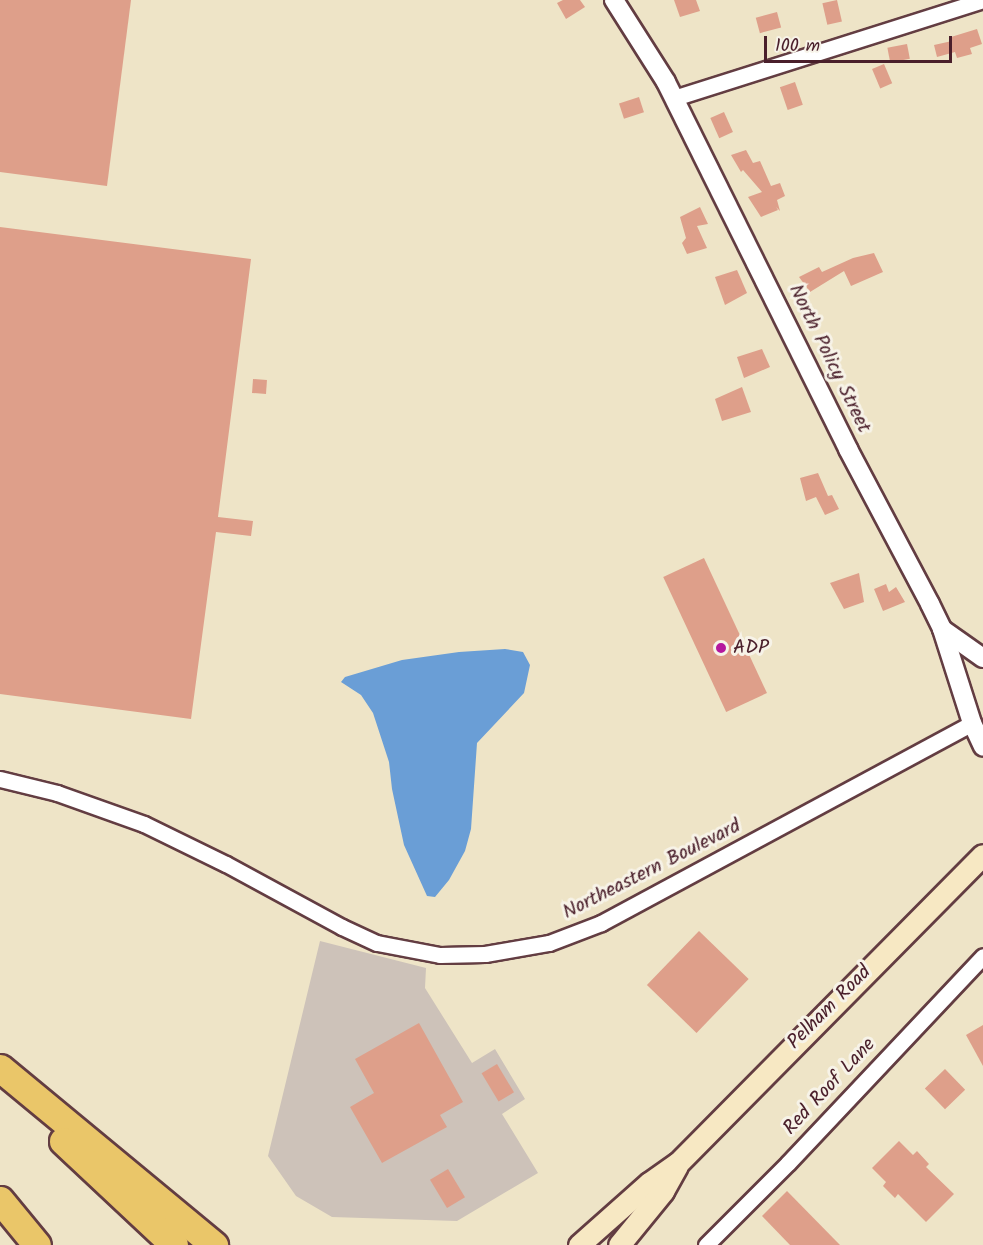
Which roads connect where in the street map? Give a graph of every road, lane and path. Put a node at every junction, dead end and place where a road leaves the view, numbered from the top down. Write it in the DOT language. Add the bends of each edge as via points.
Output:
graph roads {
  1 [pos="614,0"];
  2 [pos="983,0"];
  3 [pos="674,98"];
  4 [pos="942,628"];
  5 [pos="983,658"];
  6 [pos="972,723"];
  7 [pos="983,747"];
  8 [pos="0,778"];
  9 [pos="983,855"];
  10 [pos="983,956"];
  11 [pos="0,1068"];
  12 [pos="0,1081"];
  13 [pos="678,1163"];
  14 [pos="0,1200"];
  15 [pos="37,1245"];
  16 [pos="174,1245"];
  17 [pos="213,1245"];
  18 [pos="579,1245"];
  19 [pos="619,1245"];
  20 [pos="706,1245"];
  1 -- 3 [label="street, North Policy Street"];
  2 -- 3 [label="street"];
  3 -- 4 [label="street, North Policy Street" via="848,449"];
  4 -- 5 [label="street"];
  4 -- 6 [label="street, North Policy Street"];
  6 -- 7 [label="street, North Policy Street"];
  6 -- 8 [label="street, Northeastern Boulevard" via="601,923 549,942 485,954 440,955 377,942 144,824 57,793"];
  9 -- 13 [label="main road, Pelham Road"];
  10 -- 20 [label="street, Red Roof Lane"];
  11 -- 17 [label="highway"];
  12 -- 16 [label="highway"];
  13 -- 18 [label="main road, Pelham Road" via="649,1183"];
  13 -- 19 [label="main road, Pelham Road" via="663,1191"];
  14 -- 15 [label="highway"];
}
